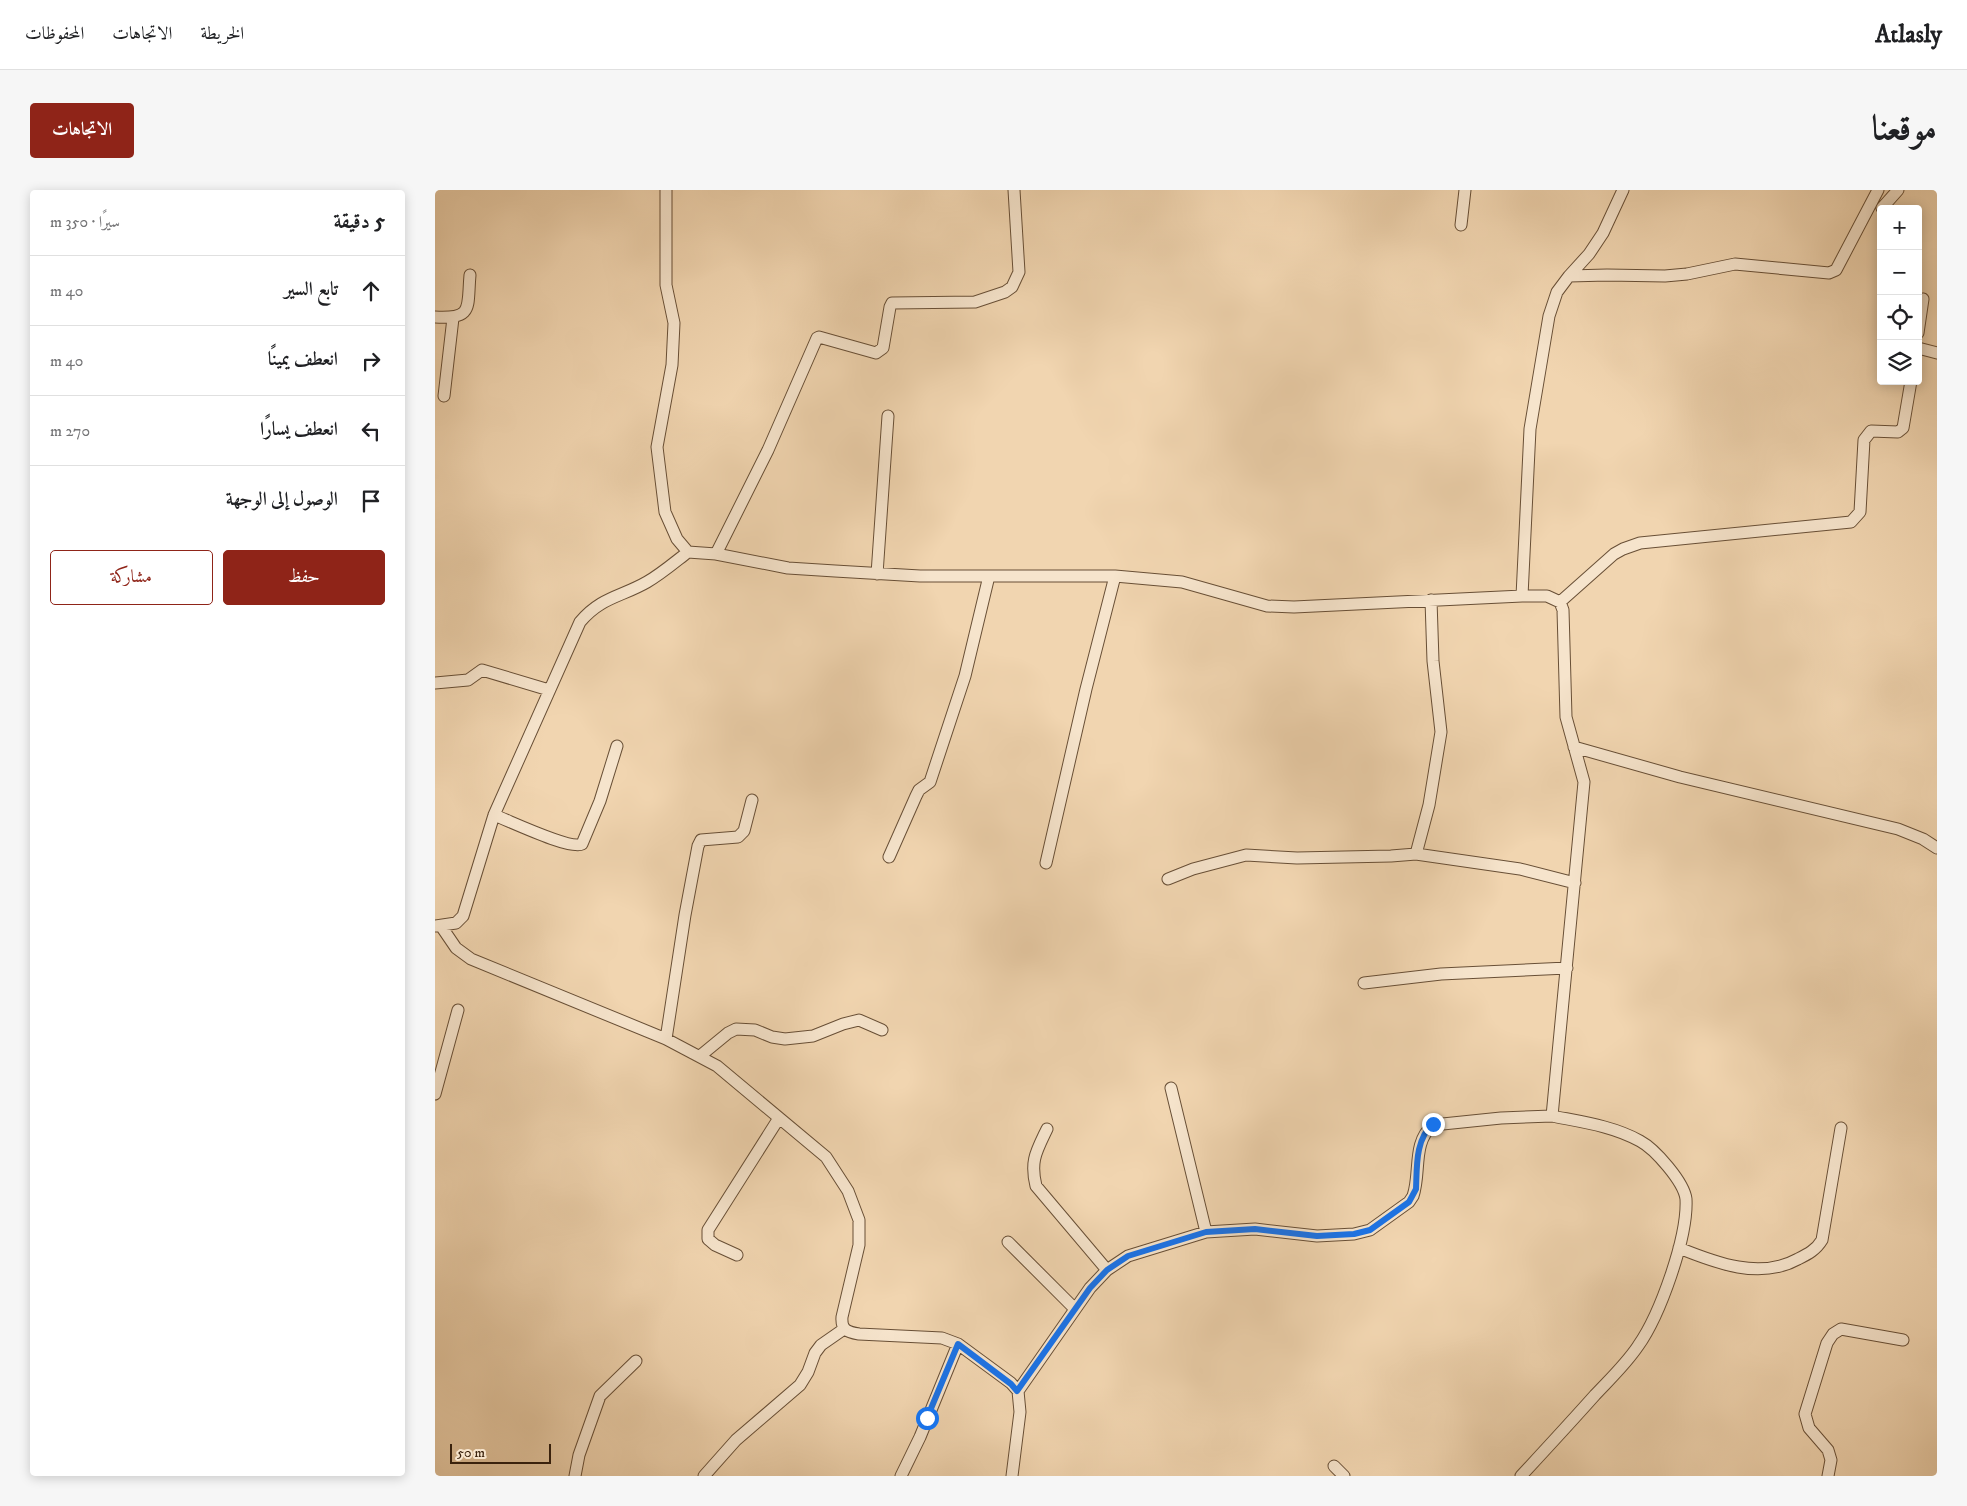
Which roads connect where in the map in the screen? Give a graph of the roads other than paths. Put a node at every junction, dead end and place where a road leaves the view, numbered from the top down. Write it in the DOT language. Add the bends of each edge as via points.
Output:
graph roads {
  1 [pos="667,190"];
  2 [pos="1014,190"];
  3 [pos="1465,190"];
  4 [pos="1623,190"];
  5 [pos="1878,190"];
  6 [pos="1898,190"];
  7 [pos="1885,205"];
  8 [pos="1461,225"];
  9 [pos="471,275"];
  10 [pos="1569,276"];
  11 [pos="1923,300"];
  12 [pos="1922,307"];
  13 [pos="435,317"];
  14 [pos="453,318"];
  15 [pos="1922,349"];
  16 [pos="1937,353"];
  17 [pos="1910,385"];
  18 [pos="444,396"];
  19 [pos="888,416"];
  20 [pos="688,552"];
  21 [pos="716,554"];
  22 [pos="877,574"];
  23 [pos="989,576"];
  24 [pos="1115,576"];
  25 [pos="1522,596"];
  26 [pos="1431,600"];
  27 [pos="1560,602"];
  28 [pos="435,683"];
  29 [pos="549,690"];
  30 [pos="617,746"];
  31 [pos="1574,747"];
  32 [pos="752,800"];
  33 [pos="494,814"];
  34 [pos="1937,848"];
  35 [pos="1416,854"];
  36 [pos="889,857"];
  37 [pos="1046,863"];
  38 [pos="1168,879"];
  39 [pos="1575,883"];
  40 [pos="438,926"];
  41 [pos="1567,968"];
  42 [pos="1364,982"];
  43 [pos="458,1010"];
  44 [pos="882,1030"];
  45 [pos="666,1039"];
  46 [pos="701,1056"];
  47 [pos="1171,1088"];
  48 [pos="435,1094"];
  49 [pos="1552,1116"];
  50 [pos="779,1118"];
  51 [pos="1841,1128"];
  52 [pos="1047,1129"];
  53 [pos="1206,1232"];
  54 [pos="1008,1242"];
  55 [pos="1679,1248"];
  56 [pos="737,1256"];
  57 [pos="1107,1270"];
  58 [pos="1074,1308"];
  59 [pos="844,1329"];
  60 [pos="1903,1340"];
  61 [pos="958,1344"];
  62 [pos="635,1362"];
  63 [pos="1017,1391"];
  64 [pos="1334,1466"];
  65 [pos="706,1474"];
  66 [pos="575,1476"];
  67 [pos="901,1476"];
  68 [pos="1012,1476"];
  69 [pos="1344,1476"];
  70 [pos="1521,1476"];
  71 [pos="1828,1476"];
  1 -- 20 [label="street" via="666,285 674,323 672,365 657,447 665,512 677,539"];
  2 -- 21 [label="street" via="1019,272 1012,288 975,302 892,303 885,344 876,354 817,338 768,450"];
  3 -- 8 [label="street"];
  4 -- 10 [label="street" via="1603,233"];
  5 -- 10 [label="street" via="1836,270 1829,273 1735,264 1665,276"];
  6 -- 7 [label="street"];
  9 -- 14 [label="street" via="467,309 461,316"];
  10 -- 25 [label="street" via="1557,292 1549,316 1530,429"];
  11 -- 12 [label="street"];
  13 -- 14 [label="street"];
  14 -- 18 [label="street"];
  15 -- 16 [label="street"];
  17 -- 27 [label="street" via="1903,428 1898,432 1871,431 1864,440 1860,512 1851,522 1623,548"];
  19 -- 22 [label="street"];
  20 -- 21 [label="street"];
  20 -- 29 [label="street" via="646,583 600,603 588,612 580,622"];
  21 -- 22 [label="street" via="787,568"];
  22 -- 23 [label="street"];
  23 -- 24 [label="street"];
  23 -- 36 [label="street" via="965,676 930,782 919,790"];
  24 -- 26 [label="street" via="1182,582 1267,606"];
  24 -- 37 [label="street"];
  25 -- 26 [label="street"];
  25 -- 27 [label="street" via="1547,596"];
  26 -- 35 [label="street" via="1433,662 1441,732 1429,805"];
  27 -- 31 [label="street" via="1563,610 1566,717"];
  28 -- 29 [label="street" via="468,680 482,670"];
  29 -- 33 [label="street"];
  30 -- 33 [label="street" via="600,801 585,840 579,845 543,835"];
  31 -- 34 [label="street" via="1680,777 1898,829"];
  31 -- 39 [label="street" via="1584,782"];
  32 -- 45 [label="street" via="741,835 707,838 698,846"];
  33 -- 40 [label="street" via="463,916 456,923"];
  35 -- 38 [label="street" via="1297,858 1246,855"];
  35 -- 39 [label="street" via="1520,869"];
  39 -- 41 [label="street"];
  40 -- 45 [label="street" via="456,948 471,959"];
  41 -- 42 [label="street" via="1441,974"];
  41 -- 49 [label="street"];
  43 -- 48 [label="street"];
  44 -- 46 [label="street" via="859,1020 813,1036 785,1039 755,1030 736,1029"];
  45 -- 46 [label="street"];
  46 -- 50 [label="street"];
  47 -- 53 [label="street"];
  49 -- 53 [label="street" via="1433,1124 1421,1143 1413,1196 1370,1230 1317,1236 1255,1229"];
  49 -- 55 [label="street" via="1611,1129 1640,1141 1658,1154 1677,1179 1686,1198"];
  50 -- 56 [label="street" via="708,1230 708,1239"];
  50 -- 59 [label="street" via="826,1157 848,1191 859,1220 859,1245 842,1317"];
  51 -- 55 [label="street" via="1822,1240 1812,1252 1776,1268 1749,1268 1710,1260"];
  52 -- 57 [label="street" via="1033,1159 1036,1186"];
  53 -- 57 [label="street" via="1128,1256"];
  54 -- 58 [label="street"];
  55 -- 70 [label="street" via="1661,1300 1638,1346"];
  57 -- 58 [label="street"];
  58 -- 63 [label="street"];
  59 -- 61 [label="street" via="859,1334 942,1338"];
  59 -- 65 [label="street" via="821,1345 800,1385 736,1440"];
  60 -- 71 [label="street" via="1841,1330 1833,1334 1827,1343 1805,1414 1809,1428 1828,1450 1831,1460"];
  61 -- 63 [label="street"];
  61 -- 67 [label="street"];
  62 -- 66 [label="street" via="599,1396"];
  63 -- 68 [label="street" via="1020,1412"];
  64 -- 69 [label="street"];
}
